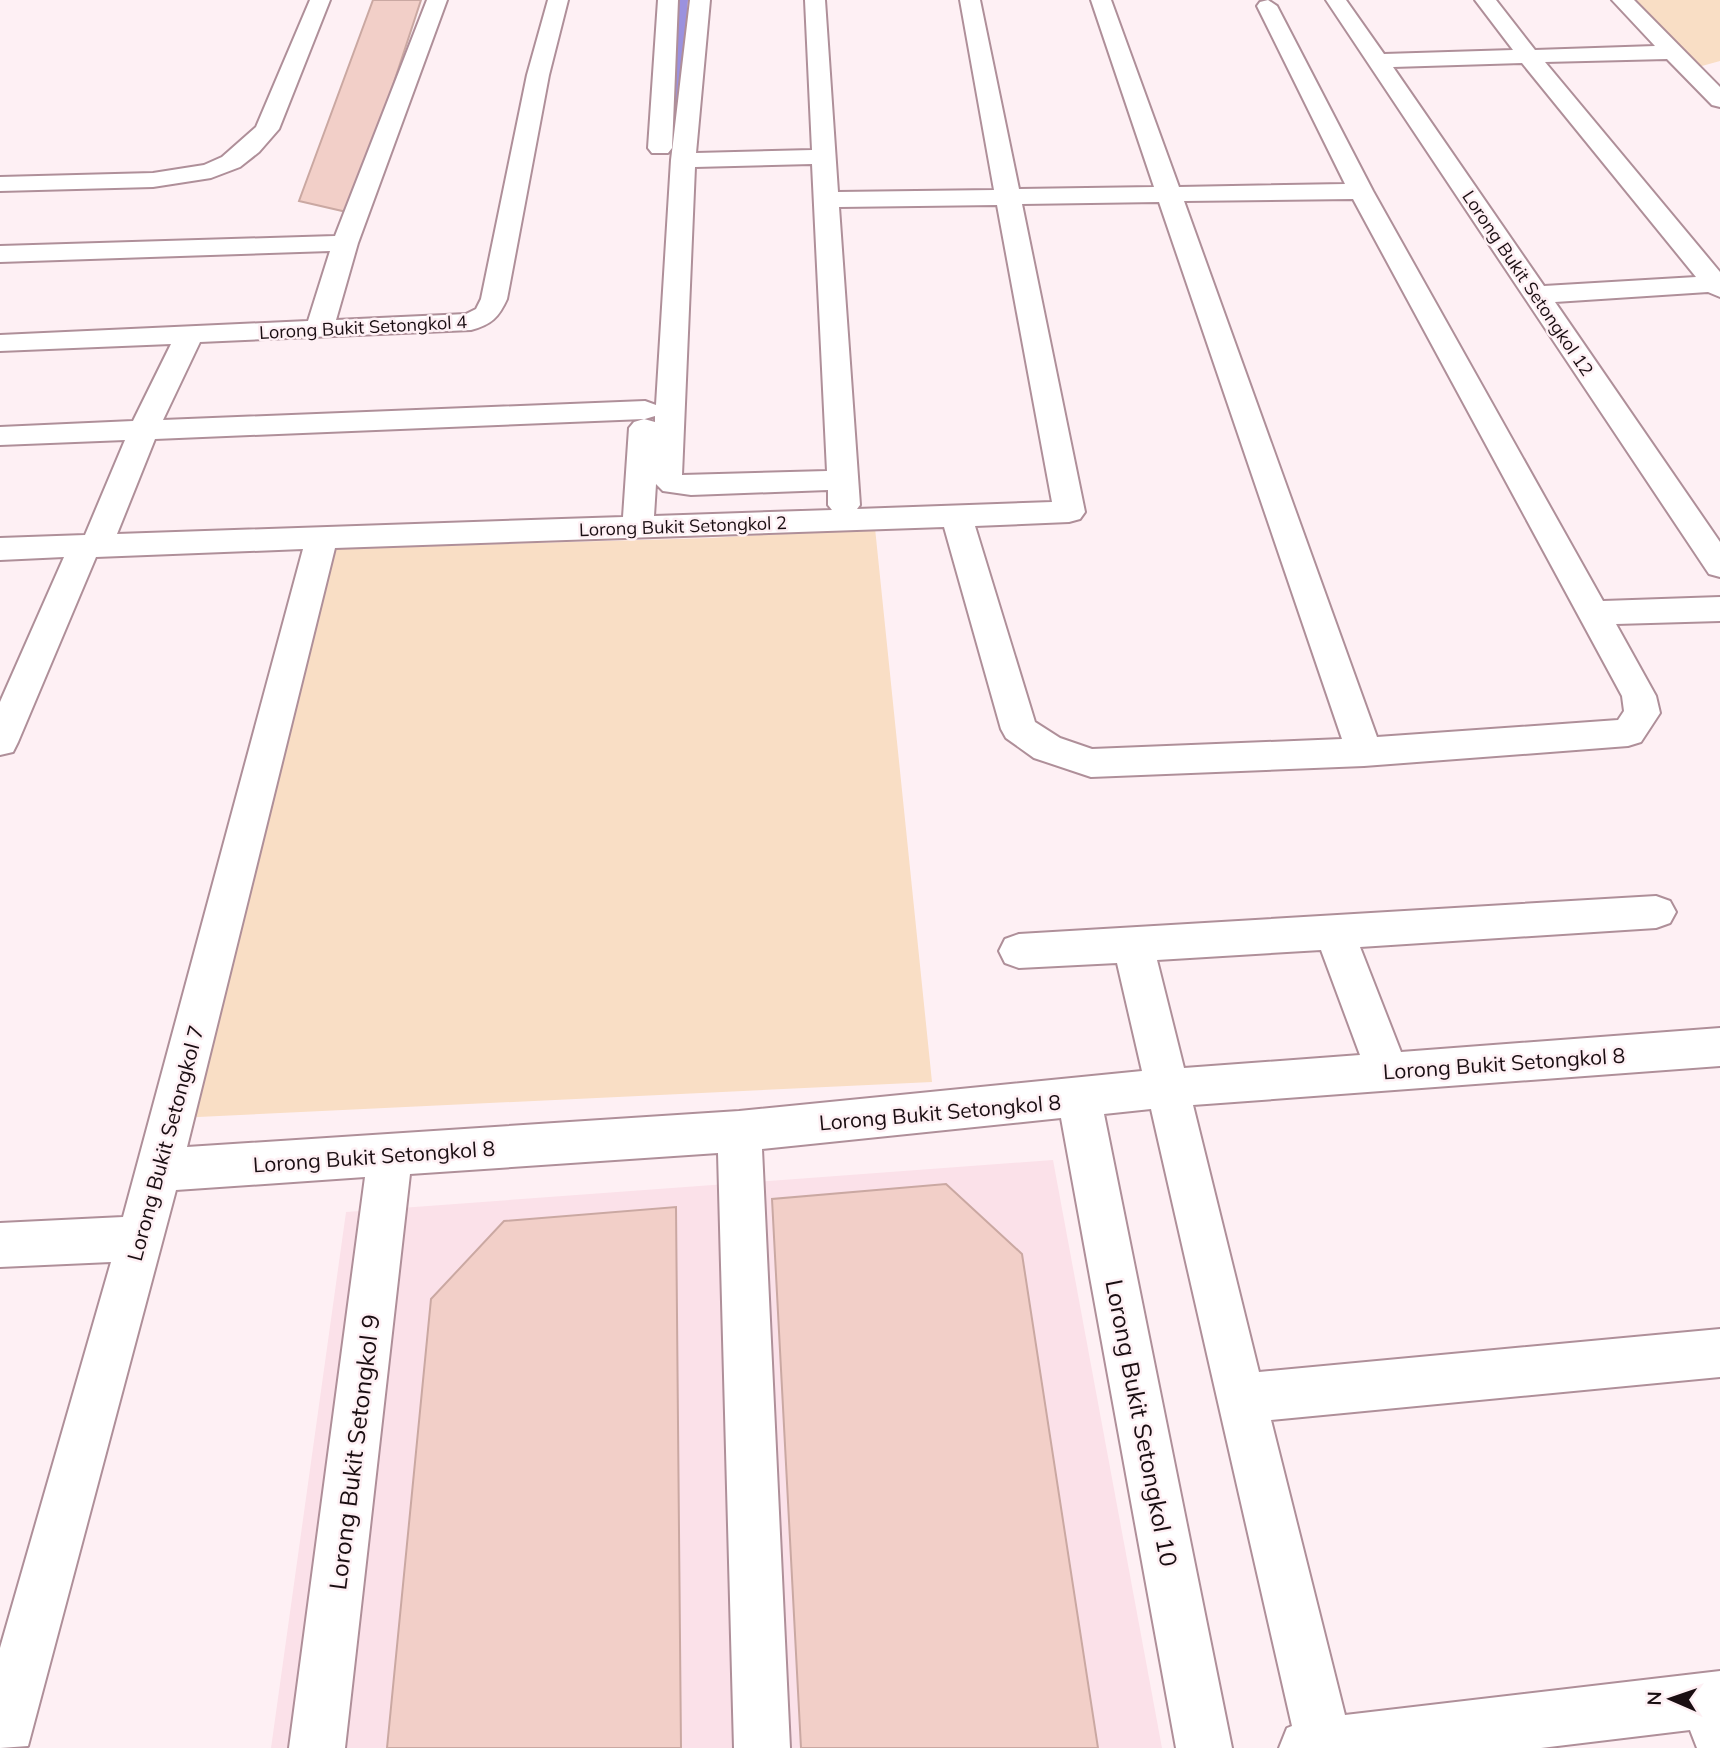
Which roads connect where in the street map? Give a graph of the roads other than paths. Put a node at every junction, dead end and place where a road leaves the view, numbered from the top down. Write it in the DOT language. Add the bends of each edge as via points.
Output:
graph roads {
  1 [pos="320,0"];
  2 [pos="437,0"];
  3 [pos="558,0"];
  4 [pos="668,0"];
  5 [pos="700,0"];
  6 [pos="814,0"];
  7 [pos="970,0"];
  8 [pos="1101,0"];
  9 [pos="1336,0"];
  10 [pos="1485,0"];
  11 [pos="1622,0"];
  12 [pos="1267,6"];
  13 [pos="1670,51"];
  14 [pos="1529,57"];
  15 [pos="1377,61"];
  16 [pos="1720,65"];
  17 [pos="1693,73"];
  18 [pos="1720,100"];
  19 [pos="824,157"];
  20 [pos="683,160"];
  21 [pos="0,184"];
  22 [pos="1362,191"];
  23 [pos="1168,194"];
  24 [pos="1009,197"];
  25 [pos="826,200"];
  26 [pos="345,243"];
  27 [pos="0,254"];
  28 [pos="1719,285"];
  29 [pos="1536,295"];
  30 [pos="650,314"];
  31 [pos="319,330"];
  32 [pos="188,336"];
  33 [pos="0,343"];
  34 [pos="144,430"];
  35 [pos="0,436"];
  36 [pos="842,480"];
  37 [pos="957,516"];
  38 [pos="845,520"];
  39 [pos="638,528"];
  40 [pos="322,538"];
  41 [pos="91,546"];
  42 [pos="0,549"];
  43 [pos="1720,566"];
  44 [pos="1720,609"];
  45 [pos="1593,613"];
  46 [pos="0,742"];
  47 [pos="1364,752"];
  48 [pos="1656,912"];
  49 [pos="1334,932"];
  50 [pos="1133,945"];
  51 [pos="1019,951"];
  52 [pos="1720,1047"];
  53 [pos="1388,1072"];
  54 [pos="1167,1088"];
  55 [pos="1079,1098"];
  56 [pos="739,1130"];
  57 [pos="390,1156"];
  58 [pos="159,1170"];
  59 [pos="140,1238"];
  60 [pos="0,1245"];
  61 [pos="1720,1353"];
  62 [pos="1240,1398"];
  63 [pos="1716,1711"];
  64 [pos="0,1746"];
  65 [pos="1319,1747"];
  66 [pos="317,1748"];
  67 [pos="762,1748"];
  68 [pos="1204,1748"];
  1 -- 21 [label="street" via="267,128 230,162 199,174 144,180"];
  2 -- 26 [label="street"];
  3 -- 31 [label="street, Lorong Bukit Setongkol 4" via="538,75 494,299 487,314 471,322"];
  4 -- 30 [label="street"];
  5 -- 20 [label="street"];
  6 -- 19 [label="street"];
  7 -- 24 [label="street"];
  8 -- 23 [label="street"];
  9 -- 15 [label="street, Lorong Bukit Setongkol 12"];
  10 -- 14 [label="street"];
  11 -- 13 [label="street"];
  12 -- 22 [label="street"];
  13 -- 14 [label="street"];
  13 -- 17 [label="street"];
  14 -- 15 [label="street"];
  14 -- 28 [label="street"];
  15 -- 29 [label="street, Lorong Bukit Setongkol 12"];
  16 -- 17 [label="street"];
  17 -- 18 [label="street"];
  19 -- 20 [label="street"];
  19 -- 25 [label="street"];
  20 -- 36 [label="street" via="667,477 674,484 691,485"];
  22 -- 23 [label="street"];
  22 -- 45 [label="street"];
  23 -- 24 [label="street"];
  23 -- 47 [label="street"];
  24 -- 25 [label="street"];
  24 -- 37 [label="street, Lorong Bukit Setongkol 2" via="1069,512"];
  25 -- 36 [label="street"];
  26 -- 27 [label="street"];
  26 -- 31 [label="street"];
  28 -- 29 [label="street"];
  29 -- 43 [label="street, Lorong Bukit Setongkol 12"];
  31 -- 32 [label="street, Lorong Bukit Setongkol 4"];
  32 -- 33 [label="street, Lorong Bukit Setongkol 4"];
  32 -- 34 [label="street"];
  34 -- 35 [label="street"];
  34 -- 39 [label="street" via="646,396"];
  34 -- 41 [label="street"];
  36 -- 38 [label="street"];
  37 -- 38 [label="street, Lorong Bukit Setongkol 2"];
  37 -- 47 [label="street" via="1019,730 1047,748 1091,763"];
  38 -- 39 [label="street, Lorong Bukit Setongkol 2"];
  39 -- 40 [label="street, Lorong Bukit Setongkol 2"];
  40 -- 41 [label="street, Lorong Bukit Setongkol 2"];
  40 -- 58 [label="street, Lorong Bukit Setongkol 7"];
  41 -- 42 [label="street, Lorong Bukit Setongkol 2"];
  41 -- 46 [label="street"];
  44 -- 45 [label="street"];
  45 -- 47 [label="street" via="1639,696 1642,713 1628,733"];
  48 -- 49 [label="street"];
  49 -- 50 [label="street"];
  49 -- 53 [label="street"];
  50 -- 51 [label="street"];
  50 -- 54 [label="street"];
  52 -- 53 [label="street, Lorong Bukit Setongkol 8"];
  53 -- 54 [label="street, Lorong Bukit Setongkol 8"];
  54 -- 55 [label="street, Lorong Bukit Setongkol 8"];
  54 -- 62 [label="street"];
  55 -- 56 [label="street, Lorong Bukit Setongkol 8"];
  55 -- 68 [label="street, Lorong Bukit Setongkol 10"];
  56 -- 57 [label="street, Lorong Bukit Setongkol 8"];
  56 -- 67 [label="street"];
  57 -- 58 [label="street, Lorong Bukit Setongkol 8"];
  57 -- 66 [label="street, Lorong Bukit Setongkol 9"];
  58 -- 59 [label="street, Lorong Bukit Setongkol 7"];
  59 -- 60 [label="street"];
  59 -- 64 [label="street, Lorong Bukit Setongkol 7"];
  61 -- 62 [label="street"];
  62 -- 65 [label="street"];
  63 -- 65 [label="street"];
}
